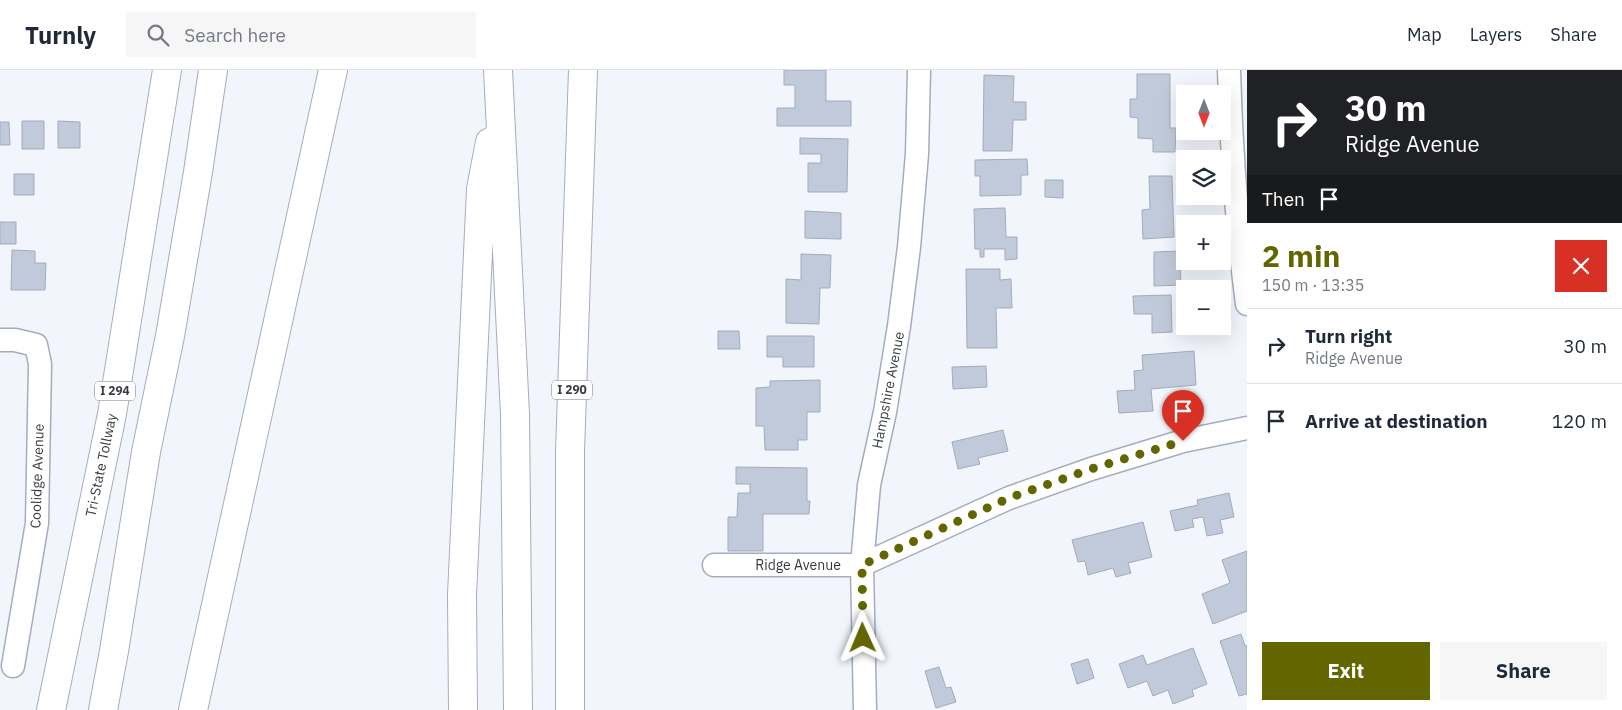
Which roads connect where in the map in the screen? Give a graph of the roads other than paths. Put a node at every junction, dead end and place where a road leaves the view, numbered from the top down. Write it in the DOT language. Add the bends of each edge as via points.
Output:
graph roads {
  1 [pos="167,70"];
  2 [pos="213,70"];
  3 [pos="332,70"];
  4 [pos="498,70"];
  5 [pos="583,70"];
  6 [pos="919,70"];
  7 [pos="1229,70"];
  8 [pos="498,101"];
  9 [pos="1247,304"];
  10 [pos="0,340"];
  11 [pos="1247,428"];
  12 [pos="714,565"];
  13 [pos="862,565"];
  14 [pos="462,594"];
  15 [pos="13,666"];
  16 [pos="571,701"];
  17 [pos="52,710"];
  18 [pos="103,710"];
  19 [pos="193,710"];
  20 [pos="444,710"];
  21 [pos="463,710"];
  22 [pos="518,710"];
  23 [pos="865,710"];
  1 -- 17 [label="highway, Tri-State Tollway / I 294" via="112,414"];
  2 -- 18 [label="highway" via="197,182 146,452"];
  3 -- 19 [label="highway"];
  4 -- 8 [label="highway"];
  5 -- 16 [label="highway, I 290" via="570,452"];
  6 -- 13 [label="street, Hampshire Avenue" via="910,247 898,336 869,485"];
  7 -- 9 [label="street" via="1238,239"];
  8 -- 14 [label="highway" via="481,189"];
  8 -- 22 [label="highway" via="515,414"];
  10 -- 15 [label="street, Coolidge Avenue" via="36,345 40,364 37,523"];
  11 -- 13 [label="street, Ridge Avenue" via="1183,441 1009,498"];
  12 -- 13 [label="street, Ridge Avenue"];
  13 -- 23 [label="street, Hampshire Avenue"];
  14 -- 20 [label="highway" via="446,637"];
  14 -- 21 [label="highway"];
}
